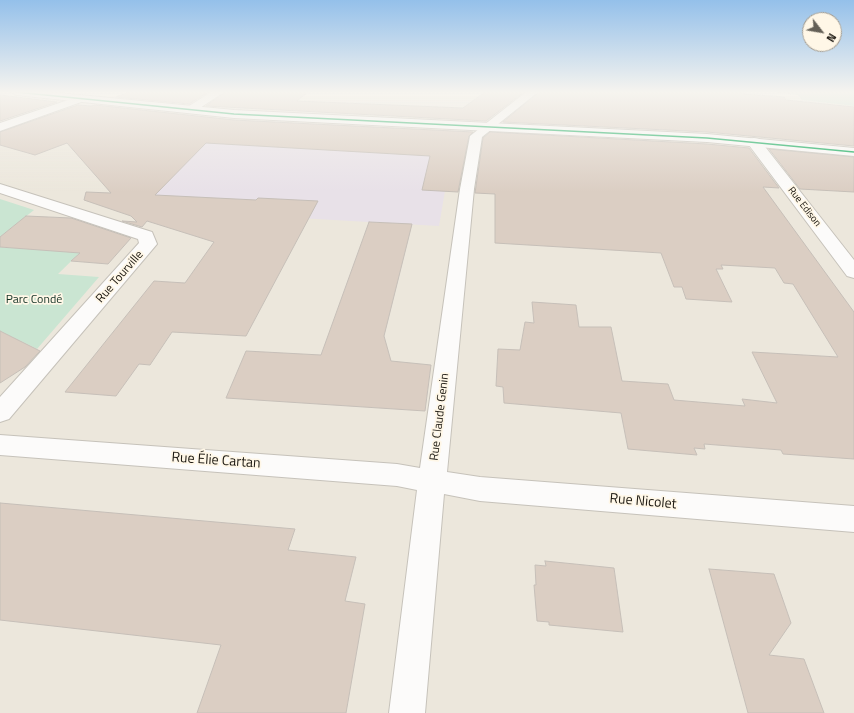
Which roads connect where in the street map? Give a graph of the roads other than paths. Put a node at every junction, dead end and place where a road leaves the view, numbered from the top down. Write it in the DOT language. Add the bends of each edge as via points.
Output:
graph roads {
  1 [pos="445,125"];
  2 [pos="490,125"];
  3 [pos="487,127"];
  4 [pos="754,142"];
  5 [pos="854,152"];
  6 [pos="0,188"];
  7 [pos="854,272"];
  8 [pos="0,413"];
  9 [pos="0,445"];
  10 [pos="432,481"];
  11 [pos="854,519"];
  12 [pos="407,713"];
  1 -- 3 [label="street"];
  2 -- 3 [label="street, Rue Claude Genin"];
  3 -- 4 [label="street"];
  3 -- 10 [label="street, Rue Claude Genin" via="476,136 467,190"];
  4 -- 5 [label="street"];
  4 -- 7 [label="street, Rue Edison"];
  6 -- 8 [label="street, Rue Tourville" via="146,236 148,244"];
  9 -- 10 [label="street, Rue Élie Cartan" via="397,474"];
  10 -- 11 [label="street, Rue Nicolet" via="480,489"];
  10 -- 12 [label="street, Rue Claude Genin"];
}
